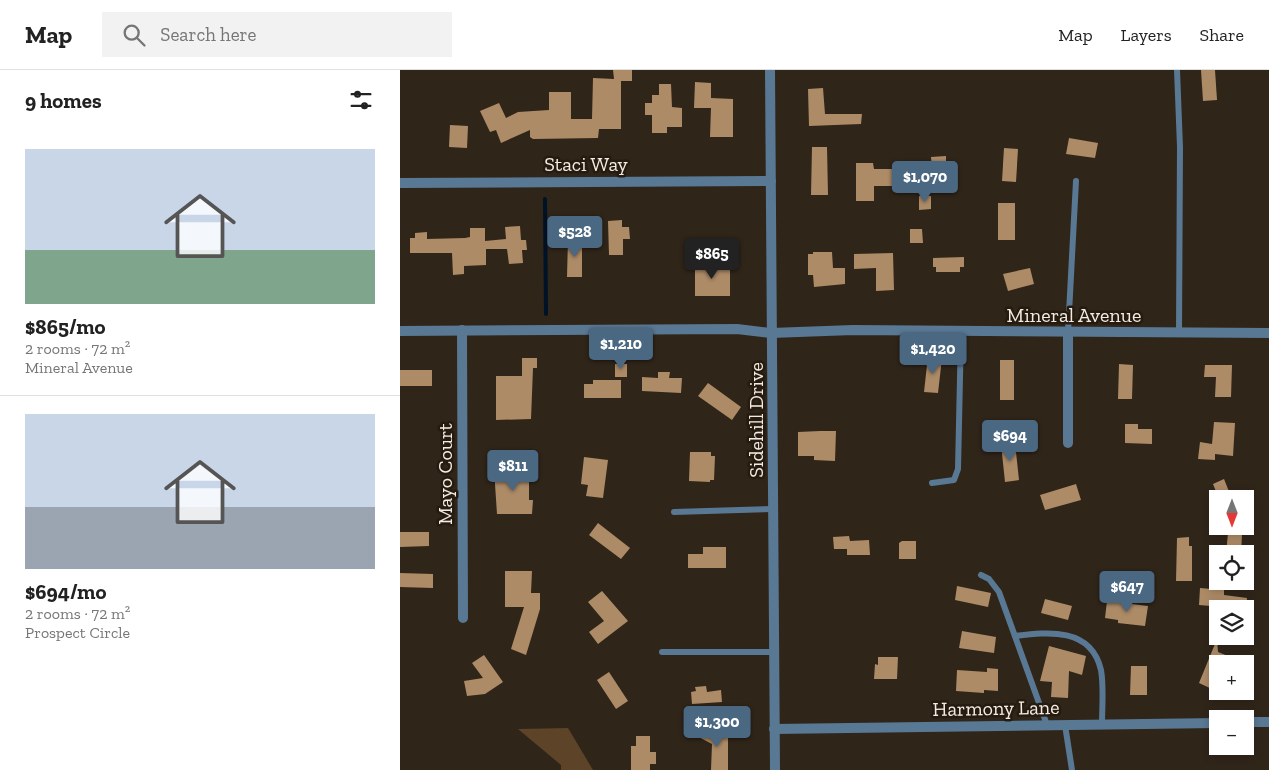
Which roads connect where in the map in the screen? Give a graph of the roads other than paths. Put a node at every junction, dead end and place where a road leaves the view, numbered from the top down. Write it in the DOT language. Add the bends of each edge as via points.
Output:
graph roads {
  1 [pos="770,70"];
  2 [pos="1177,70"];
  3 [pos="771,181"];
  4 [pos="1076,181"];
  5 [pos="400,182"];
  6 [pos="462,330"];
  7 [pos="400,331"];
  8 [pos="961,332"];
  9 [pos="1068,332"];
  10 [pos="1178,332"];
  11 [pos="771,333"];
  12 [pos="1269,333"];
  13 [pos="1068,444"];
  14 [pos="932,483"];
  15 [pos="774,509"];
  16 [pos="674,512"];
  17 [pos="981,575"];
  18 [pos="463,618"];
  19 [pos="1015,636"];
  20 [pos="662,652"];
  21 [pos="774,652"];
  22 [pos="1209,722"];
  23 [pos="1254,722"];
  24 [pos="1269,722"];
  25 [pos="1065,724"];
  26 [pos="1102,724"];
  27 [pos="1048,725"];
  28 [pos="774,729"];
  29 [pos="774,770"];
  30 [pos="1072,770"];
  1 -- 3 [label="street, Sidehill Drive"];
  2 -- 10 [label="lane" via="1180,147"];
  3 -- 5 [label="street, Staci Way"];
  3 -- 11 [label="street, Sidehill Drive"];
  4 -- 9 [label="lane"];
  6 -- 7 [label="street, Mineral Avenue"];
  6 -- 11 [label="street, Mineral Avenue" via="737,329"];
  6 -- 18 [label="street, Mayo Court"];
  8 -- 9 [label="street, Mineral Avenue"];
  8 -- 11 [label="street, Mineral Avenue" via="853,330"];
  8 -- 14 [label="lane" via="958,469 954,480"];
  9 -- 10 [label="street, Mineral Avenue"];
  9 -- 13 [label="street"];
  10 -- 12 [label="street, Mineral Avenue"];
  11 -- 15 [label="street, Sidehill Drive"];
  15 -- 16 [label="lane"];
  15 -- 21 [label="street, Sidehill Drive"];
  17 -- 19 [label="lane" via="999,592"];
  19 -- 26 [label="lane" via="1042,632 1069,634 1088,645 1101,670"];
  19 -- 27 [label="lane"];
  20 -- 21 [label="lane"];
  21 -- 28 [label="street, Sidehill Drive"];
  22 -- 26 [label="street, Harmony Lane"];
  23 -- 24 [label="street"];
  25 -- 26 [label="street, Harmony Lane"];
  25 -- 27 [label="street, Harmony Lane"];
  25 -- 30 [label="lane"];
  27 -- 28 [label="street, Harmony Lane"];
  28 -- 29 [label="street, Sidehill Drive"];
}
